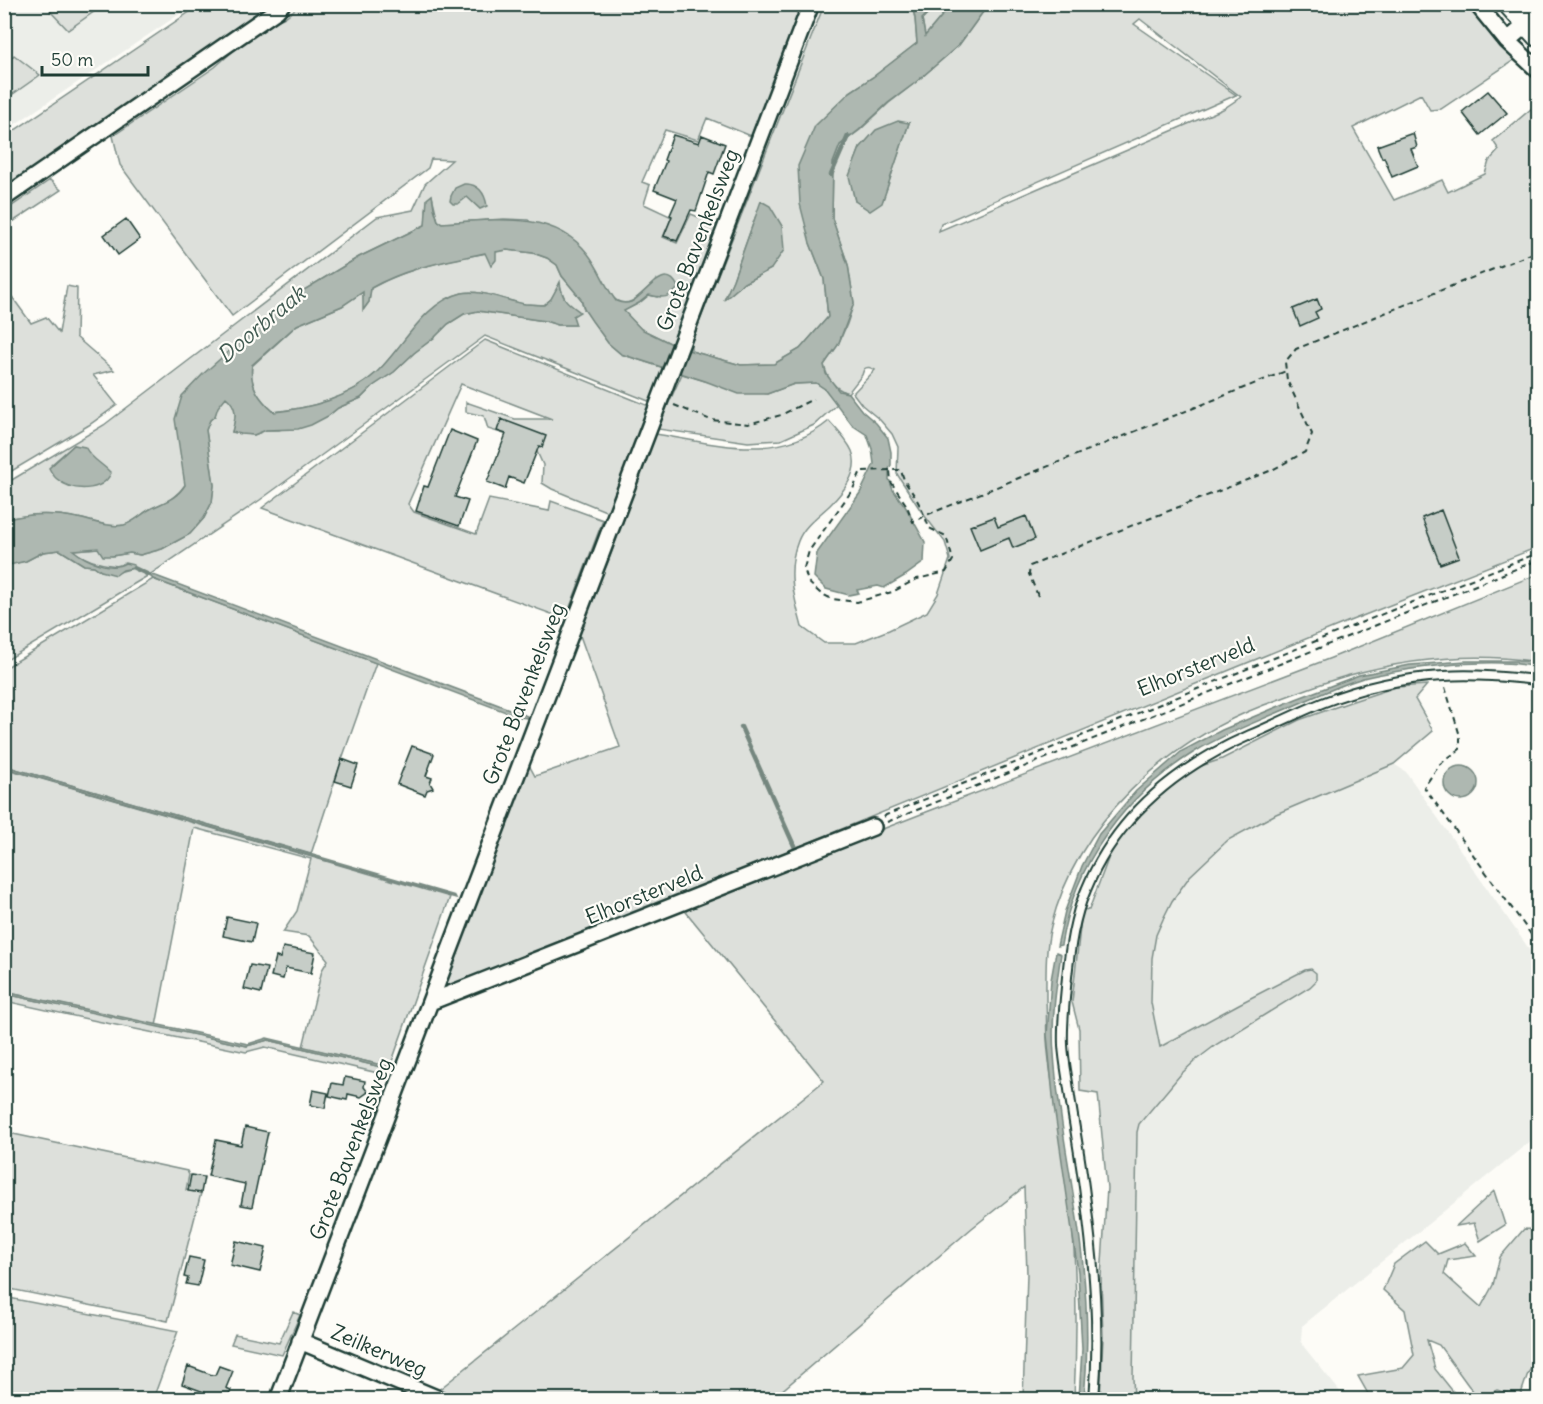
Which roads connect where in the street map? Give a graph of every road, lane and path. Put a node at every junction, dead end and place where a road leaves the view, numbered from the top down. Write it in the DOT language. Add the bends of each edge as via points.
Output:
graph roads {
  1 [pos="282,4"];
  2 [pos="811,4"];
  3 [pos="1477,4"];
  4 [pos="1511,4"];
  5 [pos="1535,22"];
  6 [pos="1507,40"];
  7 [pos="1539,70"];
  8 [pos="4,198"];
  9 [pos="1539,251"];
  10 [pos="1286,371"];
  11 [pos="813,399"];
  12 [pos="658,401"];
  13 [pos="891,470"];
  14 [pos="924,516"];
  15 [pos="1539,553"];
  16 [pos="1539,560"];
  17 [pos="1038,596"];
  18 [pos="1441,676"];
  19 [pos="1539,680"];
  20 [pos="873,827"];
  21 [pos="1539,944"];
  22 [pos="430,1002"];
  23 [pos="300,1341"];
  24 [pos="278,1400"];
  25 [pos="441,1400"];
  26 [pos="1094,1400"];
  1 -- 8 [label="street"];
  2 -- 12 [label="street, Grote Bavenkelsweg"];
  3 -- 6 [label="street"];
  4 -- 5 [label="main road"];
  5 -- 6 [label="street"];
  6 -- 7 [label="street"];
  9 -- 10 [label="path" via="1296,349 1285,362"];
  10 -- 14 [label="path"];
  10 -- 17 [label="path" via="1312,434 1305,452 1272,470 1030,566 1029,574"];
  11 -- 12 [label="path" via="781,415 748,424 711,420"];
  12 -- 22 [label="street, Grote Bavenkelsweg"];
  13 -- 14 [label="path" via="901,470"];
  13 -- 14 [label="path" via="891,482 913,522"];
  13 -- 14 [label="path" via="861,471 853,489 809,551 804,568 808,582 832,599 857,602 946,572 953,560 946,536 929,528"];
  15 -- 20 [label="path, Elhorsterveld" via="886,815"];
  16 -- 20 [label="path, Elhorsterveld"];
  18 -- 19 [label="lane"];
  18 -- 21 [label="path" via="1460,736 1460,749 1440,764 1424,787"];
  18 -- 26 [label="lane" via="1358,691 1322,703 1195,764 1143,804 1120,829 1089,883 1075,924 1063,1044 1094,1266"];
  20 -- 22 [label="street, Elhorsterveld"];
  22 -- 23 [label="street, Grote Bavenkelsweg"];
  23 -- 24 [label="street, Grote Bavenkelsweg"];
  23 -- 25 [label="street, Zeilkerweg"];
}
